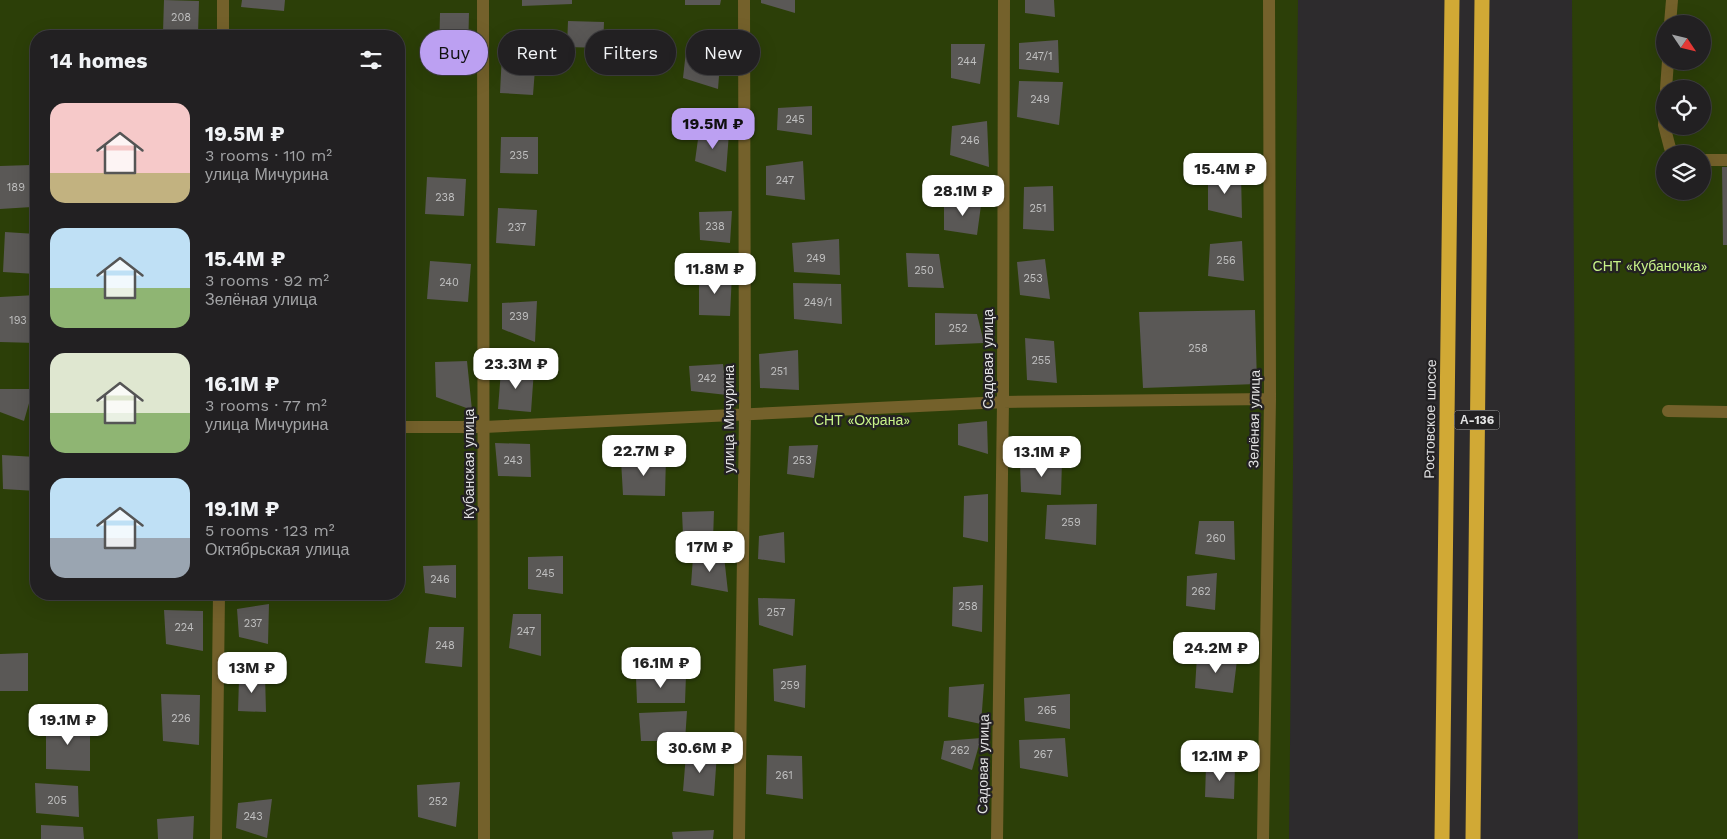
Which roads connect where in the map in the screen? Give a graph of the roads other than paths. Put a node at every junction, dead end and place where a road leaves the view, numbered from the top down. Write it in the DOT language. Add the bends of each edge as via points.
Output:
graph roads {
  1 [pos="223,0"];
  2 [pos="483,0"];
  3 [pos="744,0"];
  4 [pos="1004,0"];
  5 [pos="1269,0"];
  6 [pos="1452,0"];
  7 [pos="1482,0"];
  8 [pos="1672,0"];
  9 [pos="1671,15"];
  10 [pos="223,30"];
  11 [pos="1711,160"];
  12 [pos="1727,160"];
  13 [pos="1270,399"];
  14 [pos="1003,402"];
  15 [pos="1668,411"];
  16 [pos="1727,412"];
  17 [pos="745,414"];
  18 [pos="405,427"];
  19 [pos="484,427"];
  20 [pos="219,600"];
  21 [pos="216,839"];
  22 [pos="484,839"];
  23 [pos="739,839"];
  24 [pos="997,839"];
  25 [pos="1263,839"];
  26 [pos="1442,839"];
  27 [pos="1473,839"];
  1 -- 10 [label="street"];
  2 -- 19 [label="street, Кубанская улица"];
  3 -- 17 [label="street, улица Мичурина"];
  4 -- 14 [label="street, Садовая улица"];
  5 -- 13 [label="street, Зелёная улица"];
  6 -- 26 [label="highway, Ростовское шоссе / А-136"];
  7 -- 27 [label="highway, А-136"];
  8 -- 9 [label="street"];
  11 -- 12 [label="street"];
  13 -- 14 [label="street"];
  13 -- 25 [label="street, Зелёная улица"];
  14 -- 17 [label="street"];
  14 -- 24 [label="street, Садовая улица"];
  15 -- 16 [label="street"];
  17 -- 19 [label="street"];
  17 -- 23 [label="street, улица Мичурина"];
  18 -- 19 [label="street"];
  19 -- 22 [label="street, Кубанская улица"];
  20 -- 21 [label="street"];
}
